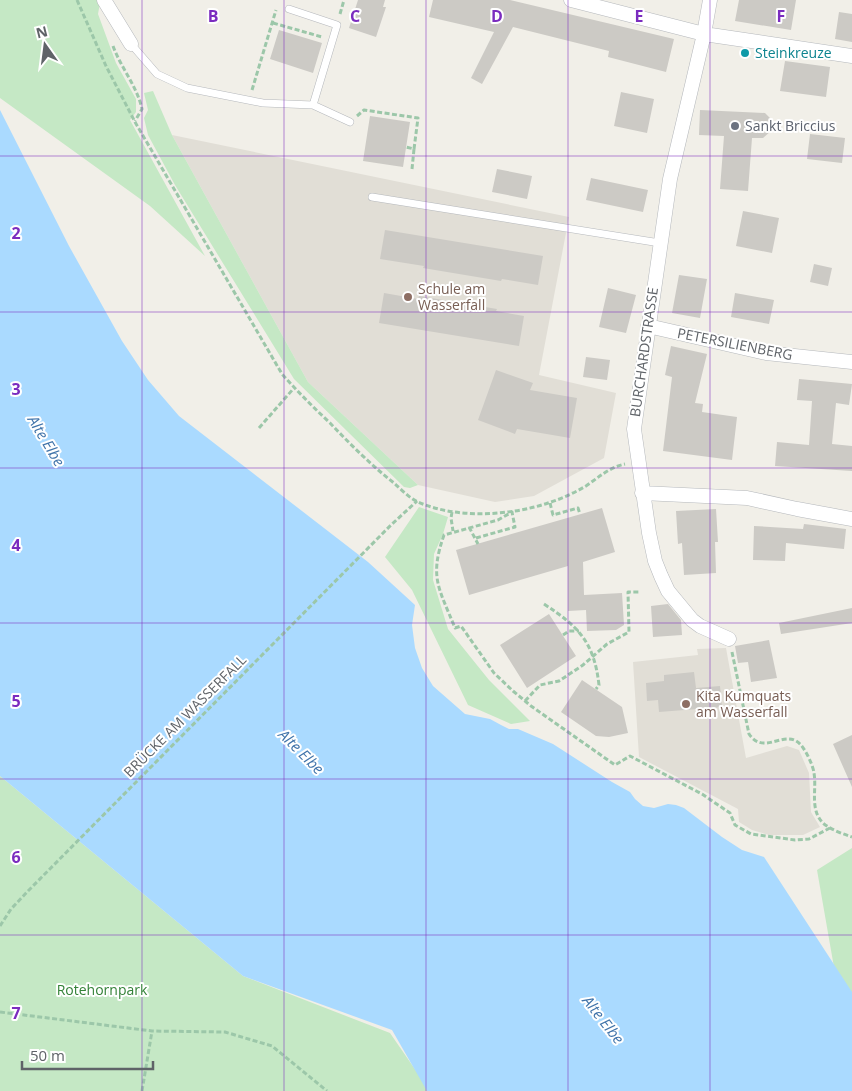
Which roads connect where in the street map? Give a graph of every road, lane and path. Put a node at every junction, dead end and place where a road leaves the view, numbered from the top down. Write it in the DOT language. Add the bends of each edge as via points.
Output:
graph roads {
  1 [pos="76,0"];
  2 [pos="104,0"];
  3 [pos="571,0"];
  4 [pos="710,0"];
  5 [pos="277,8"];
  6 [pos="289,10"];
  7 [pos="273,22"];
  8 [pos="302,31"];
  9 [pos="704,34"];
  10 [pos="301,36"];
  11 [pos="333,40"];
  12 [pos="112,44"];
  13 [pos="131,44"];
  14 [pos="852,56"];
  15 [pos="249,100"];
  16 [pos="313,105"];
  17 [pos="135,122"];
  18 [pos="350,122"];
  19 [pos="406,148"];
  20 [pos="414,148"];
  21 [pos="412,169"];
  22 [pos="372,197"];
  23 [pos="660,244"];
  24 [pos="648,326"];
  25 [pos="852,362"];
  26 [pos="294,388"];
  27 [pos="259,428"];
  28 [pos="638,461"];
  29 [pos="642,492"];
  30 [pos="417,501"];
  31 [pos="550,503"];
  32 [pos="452,512"];
  33 [pos="512,512"];
  34 [pos="580,514"];
  35 [pos="852,519"];
  36 [pos="469,527"];
  37 [pos="453,531"];
  38 [pos="476,538"];
  39 [pos="478,544"];
  40 [pos="640,592"];
  41 [pos="544,604"];
  42 [pos="623,611"];
  43 [pos="628,611"];
  44 [pos="579,632"];
  45 [pos="562,635"];
  46 [pos="729,639"];
  47 [pos="594,656"];
  48 [pos="596,689"];
  49 [pos="525,701"];
  50 [pos="830,828"];
  51 [pos="852,838"];
  52 [pos="0,926"];
  53 [pos="0,1012"];
  54 [pos="152,1031"];
  55 [pos="142,1091"];
  56 [pos="327,1091"];
  1 -- 17 [label="path"];
  2 -- 13 [label="street"];
  3 -- 9 [label="street"];
  4 -- 9 [label="street, BURCHARDSTRASSE"];
  5 -- 7 [label="path"];
  6 -- 11 [label="lane" via="337,25"];
  7 -- 8 [label="path"];
  7 -- 15 [label="path"];
  8 -- 10 [label="path"];
  8 -- 11 [label="path"];
  9 -- 14 [label="street"];
  9 -- 23 [label="street, BURCHARDSTRASSE" via="670,179"];
  11 -- 16 [label="lane"];
  12 -- 17 [label="path" via="140,97 142,109"];
  13 -- 15 [label="lane" via="157,74 187,88"];
  15 -- 16 [label="lane"];
  16 -- 18 [label="lane"];
  17 -- 26 [label="path" via="282,374"];
  18 -- 20 [label="path" via="364,110 418,118"];
  19 -- 20 [label="path"];
  20 -- 21 [label="path"];
  22 -- 23 [label="lane"];
  23 -- 24 [label="street, BURCHARDSTRASSE"];
  24 -- 25 [label="street, PETERSILIENBERG" via="766,353"];
  24 -- 28 [label="street, BURCHARDSTRASSE" via="634,429"];
  26 -- 27 [label="path"];
  26 -- 30 [label="path" via="361,455"];
  28 -- 29 [label="street, BURCHARDSTRASSE"];
  28 -- 31 [label="path" via="616,465 584,487"];
  29 -- 35 [label="street" via="747,498"];
  29 -- 46 [label="street, BURCHARDSTRASSE" via="655,561 668,591 692,620"];
  30 -- 32 [label="path"];
  30 -- 52 [label="path, BRÜCKE AM WASSERFALL" via="28,891"];
  31 -- 33 [label="path"];
  31 -- 34 [label="path" via="553,515 578,508"];
  32 -- 33 [label="path"];
  32 -- 37 [label="path"];
  33 -- 36 [label="path" via="498,520"];
  33 -- 38 [label="path" via="515,527"];
  36 -- 37 [label="path"];
  36 -- 38 [label="path"];
  37 -- 49 [label="path" via="444,535 436,560 436,573 438,587 455,628 461,626 494,672"];
  38 -- 39 [label="path"];
  40 -- 43 [label="path" via="628,592"];
  41 -- 44 [label="path"];
  42 -- 43 [label="path"];
  43 -- 47 [label="path" via="629,632 606,644"];
  44 -- 45 [label="path" via="569,631"];
  44 -- 47 [label="path"];
  46 -- 50 [label="path" via="749,734 762,744 788,739 802,746 814,771 816,810"];
  47 -- 48 [label="path" via="599,685"];
  47 -- 49 [label="path" via="559,681 540,685"];
  49 -- 50 [label="path" via="615,765 630,756 702,794 730,813 735,825 751,834 809,839"];
  50 -- 51 [label="path"];
  53 -- 54 [label="path"];
  54 -- 55 [label="path"];
  54 -- 56 [label="path" via="225,1032 272,1046"];
}
